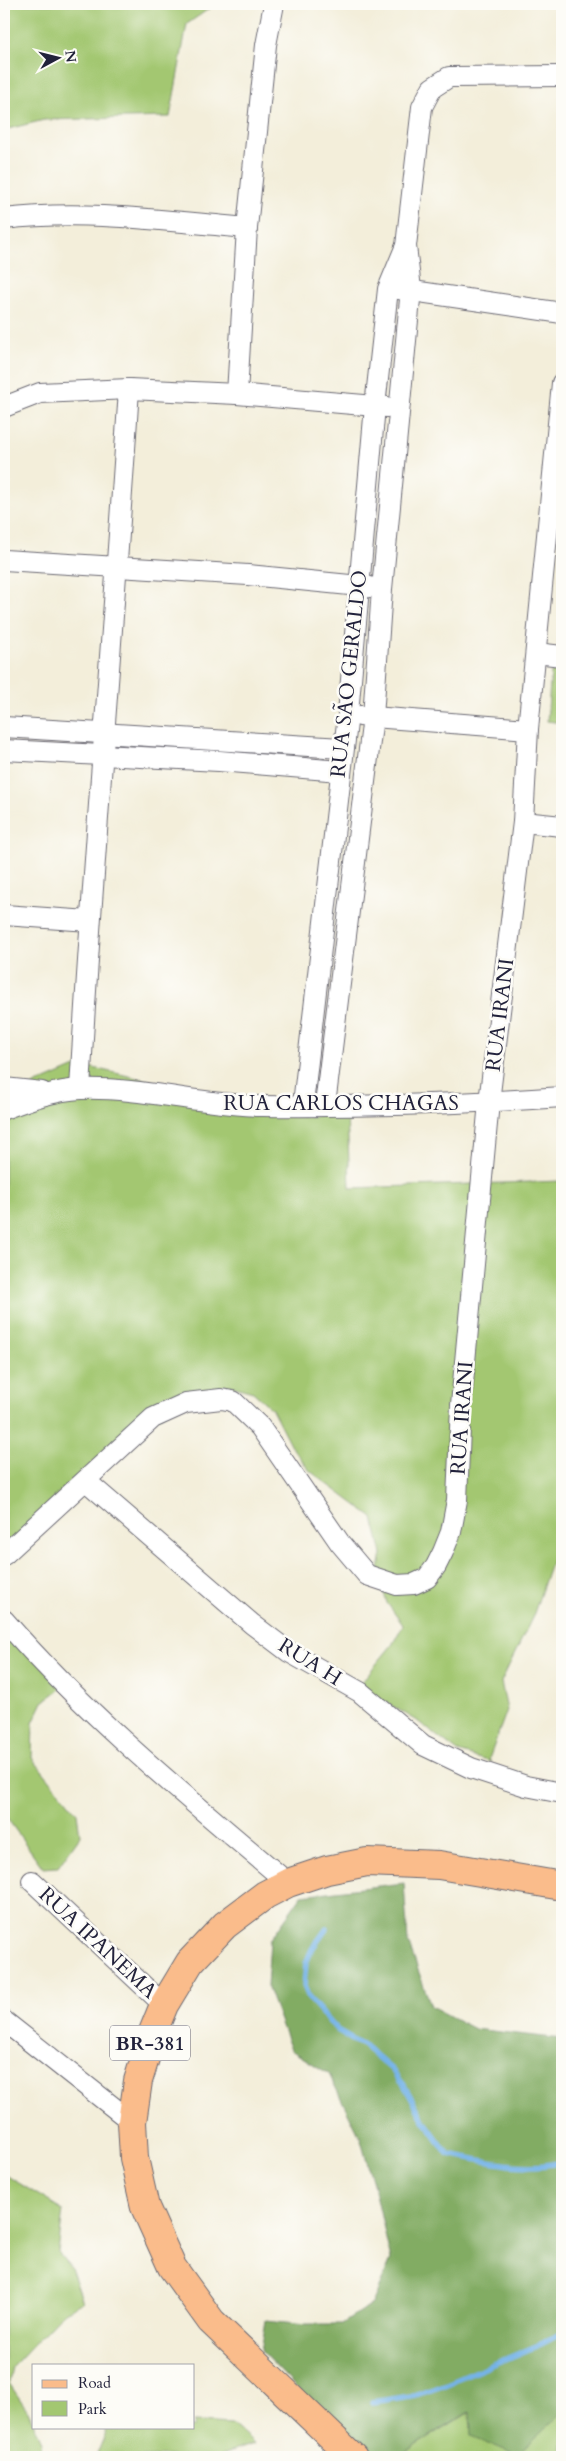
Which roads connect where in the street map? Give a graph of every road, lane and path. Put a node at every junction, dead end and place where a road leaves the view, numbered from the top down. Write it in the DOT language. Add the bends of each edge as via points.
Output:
graph roads {
  1 [pos="274,4"];
  2 [pos="562,76"];
  3 [pos="4,219"];
  4 [pos="248,228"];
  5 [pos="406,246"];
  6 [pos="388,288"];
  7 [pos="411,289"];
  8 [pos="562,313"];
  9 [pos="562,383"];
  10 [pos="129,389"];
  11 [pos="237,394"];
  12 [pos="375,406"];
  13 [pos="4,407"];
  14 [pos="399,409"];
  15 [pos="4,560"];
  16 [pos="118,566"];
  17 [pos="358,586"];
  18 [pos="382,589"];
  19 [pos="536,654"];
  20 [pos="562,656"];
  21 [pos="348,714"];
  22 [pos="373,717"];
  23 [pos="4,728"];
  24 [pos="528,729"];
  25 [pos="105,734"];
  26 [pos="342,748"];
  27 [pos="4,750"];
  28 [pos="104,757"];
  29 [pos="340,771"];
  30 [pos="522,822"];
  31 [pos="562,826"];
  32 [pos="4,915"];
  33 [pos="89,921"];
  34 [pos="4,1088"];
  35 [pos="80,1089"];
  36 [pos="57,1093"];
  37 [pos="562,1097"];
  38 [pos="489,1102"];
  39 [pos="303,1104"];
  40 [pos="325,1105"];
  41 [pos="4,1108"];
  42 [pos="86,1482"];
  43 [pos="4,1555"];
  44 [pos="4,1620"];
  45 [pos="562,1793"];
  46 [pos="32,1881"];
  47 [pos="288,1883"];
  48 [pos="562,1886"];
  49 [pos="164,2004"];
  50 [pos="4,2021"];
  51 [pos="132,2122"];
  52 [pos="353,2457"];
  1 -- 4 [label="street" via="266,44"];
  2 -- 5 [label="street, RUA SÃO GERALDO" via="449,77 432,88 422,107"];
  3 -- 4 [label="street" via="83,214"];
  4 -- 11 [label="street"];
  5 -- 6 [label="street, RUA SÃO GERALDO"];
  5 -- 7 [label="street, RUA SÃO GERALDO"];
  6 -- 7 [label="street"];
  6 -- 12 [label="street, RUA SÃO GERALDO"];
  7 -- 8 [label="street"];
  7 -- 14 [label="street, RUA SÃO GERALDO"];
  9 -- 19 [label="street, RUA IRANI"];
  10 -- 11 [label="street"];
  10 -- 13 [label="street" via="40,393"];
  10 -- 16 [label="street"];
  11 -- 12 [label="street"];
  12 -- 14 [label="street"];
  12 -- 17 [label="street, RUA SÃO GERALDO"];
  14 -- 18 [label="street, RUA SÃO GERALDO"];
  15 -- 16 [label="street"];
  16 -- 17 [label="street"];
  16 -- 25 [label="street"];
  17 -- 18 [label="street"];
  17 -- 21 [label="street, RUA SÃO GERALDO"];
  18 -- 22 [label="street, RUA SÃO GERALDO"];
  19 -- 20 [label="street"];
  19 -- 24 [label="street, RUA IRANI"];
  21 -- 22 [label="street"];
  21 -- 26 [label="street, RUA SÃO GERALDO"];
  22 -- 24 [label="street"];
  22 -- 40 [label="street, RUA SÃO GERALDO"];
  23 -- 25 [label="street"];
  24 -- 30 [label="street, RUA IRANI"];
  25 -- 26 [label="street"];
  25 -- 28 [label="street"];
  26 -- 29 [label="street, RUA SÃO GERALDO"];
  27 -- 28 [label="street"];
  28 -- 29 [label="street" via="219,761"];
  28 -- 33 [label="street"];
  29 -- 39 [label="street, RUA SÃO GERALDO"];
  30 -- 31 [label="street"];
  30 -- 38 [label="street, RUA IRANI"];
  32 -- 33 [label="street"];
  33 -- 35 [label="street"];
  34 -- 36 [label="street"];
  35 -- 36 [label="street, RUA CARLOS CHAGAS"];
  35 -- 39 [label="street, RUA CARLOS CHAGAS" via="136,1092 212,1103"];
  36 -- 41 [label="street, RUA CARLOS CHAGAS"];
  37 -- 38 [label="street, RUA CARLOS CHAGAS"];
  38 -- 40 [label="street, RUA CARLOS CHAGAS"];
  38 -- 42 [label="street, RUA IRANI" via="461,1405 457,1500 451,1532 436,1566 426,1578 397,1584 367,1575 340,1542 260,1427 234,1402 201,1400 153,1418"];
  39 -- 40 [label="street, RUA CARLOS CHAGAS"];
  42 -- 43 [label="street"];
  42 -- 45 [label="street, RUA H" via="252,1624 289,1652 360,1692 423,1745 471,1768 526,1786"];
  44 -- 47 [label="street" via="44,1666 140,1758"];
  46 -- 49 [label="street, RUA IPANEMA"];
  47 -- 48 [label="main road, BR-381" via="327,1870 367,1862 439,1865"];
  47 -- 49 [label="main road, BR-381" via="265,1895 225,1925 190,1962"];
  49 -- 51 [label="main road, BR-381" via="138,2081"];
  50 -- 51 [label="street"];
  51 -- 52 [label="main road, BR-381" via="134,2158 145,2207 172,2268 211,2321"];
}
